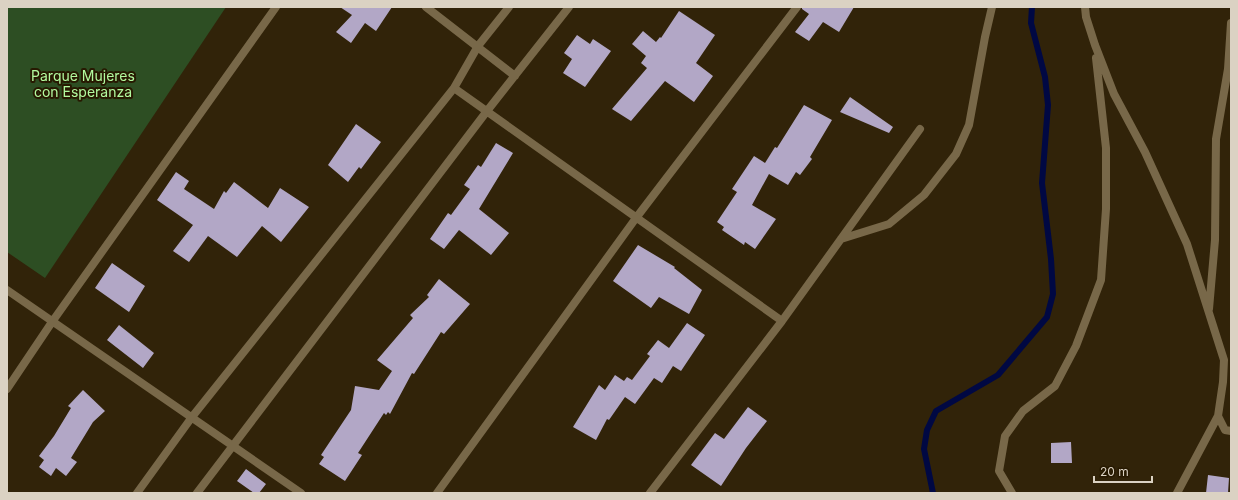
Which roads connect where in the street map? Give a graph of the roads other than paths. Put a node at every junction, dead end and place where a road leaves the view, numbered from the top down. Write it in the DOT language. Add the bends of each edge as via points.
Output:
graph roads {
  1 [pos="276,7"];
  2 [pos="426,7"];
  3 [pos="510,7"];
  4 [pos="569,7"];
  5 [pos="797,7"];
  6 [pos="992,7"];
  7 [pos="1085,7"];
  8 [pos="1231,23"];
  9 [pos="1095,45"];
  10 [pos="478,46"];
  11 [pos="515,76"];
  12 [pos="454,88"];
  13 [pos="487,111"];
  14 [pos="920,129"];
  15 [pos="636,218"];
  16 [pos="841,239"];
  17 [pos="7,290"];
  18 [pos="1209,313"];
  19 [pos="782,321"];
  20 [pos="52,322"];
  21 [pos="7,389"];
  22 [pos="1218,416"];
  23 [pos="192,418"];
  24 [pos="1231,431"];
  25 [pos="232,446"];
  26 [pos="137,493"];
  27 [pos="197,493"];
  28 [pos="301,493"];
  29 [pos="437,493"];
  30 [pos="650,493"];
  31 [pos="1012,493"];
  32 [pos="1177,493"];
  1 -- 20 [label="street"];
  2 -- 10 [label="street"];
  3 -- 10 [label="street"];
  4 -- 11 [label="street"];
  5 -- 15 [label="street"];
  6 -- 16 [label="street" via="969,126 956,154 924,195 889,224"];
  7 -- 9 [label="street"];
  8 -- 18 [label="street" via="1228,69 1216,139 1215,240"];
  9 -- 18 [label="street" via="1114,94 1145,152 1186,244"];
  9 -- 31 [label="street" via="1106,148 1106,209 1101,280 1076,346 1054,386 1023,411 1005,436 1000,471"];
  10 -- 11 [label="street"];
  10 -- 12 [label="street"];
  11 -- 13 [label="street"];
  12 -- 13 [label="street"];
  12 -- 23 [label="street"];
  13 -- 15 [label="street"];
  13 -- 25 [label="street"];
  14 -- 16 [label="street"];
  15 -- 19 [label="street"];
  15 -- 29 [label="street"];
  16 -- 19 [label="street"];
  17 -- 20 [label="street"];
  18 -- 22 [label="street" via="1224,360"];
  19 -- 30 [label="street"];
  20 -- 21 [label="street"];
  20 -- 23 [label="street"];
  22 -- 24 [label="street" via="1226,430"];
  22 -- 32 [label="street"];
  23 -- 25 [label="street"];
  23 -- 26 [label="street"];
  25 -- 27 [label="street"];
  25 -- 28 [label="street"];
}
